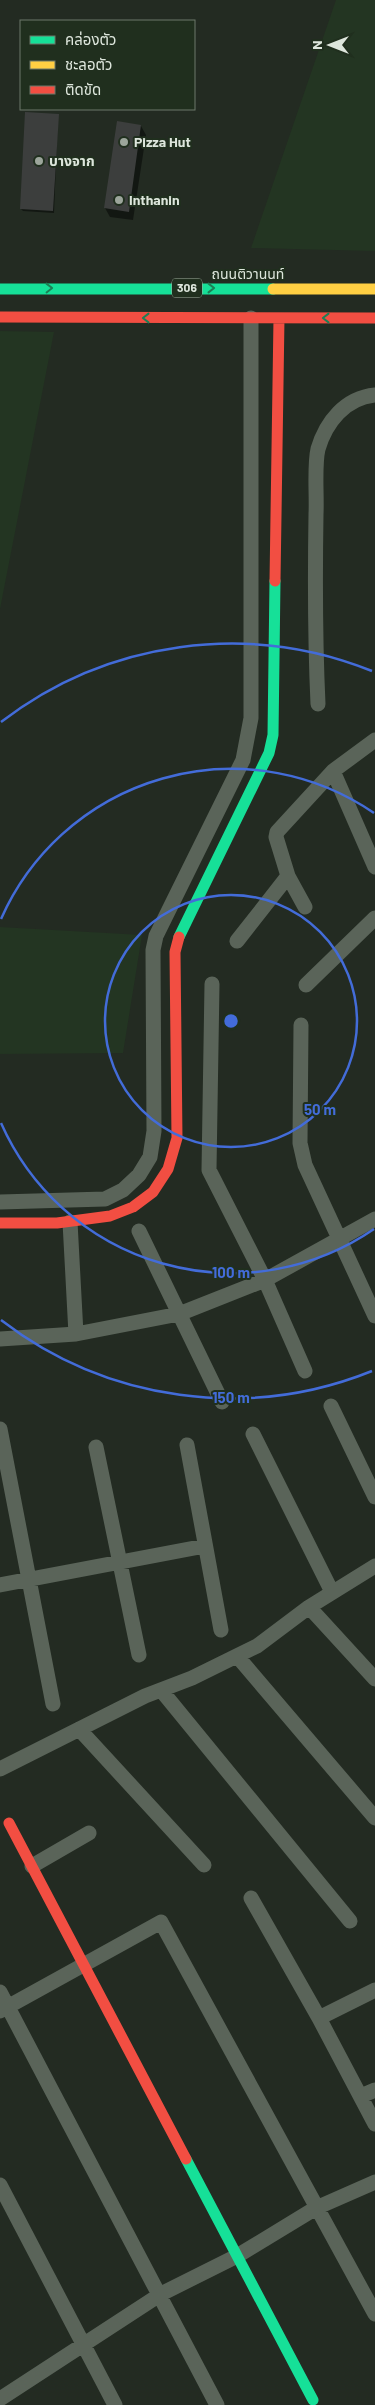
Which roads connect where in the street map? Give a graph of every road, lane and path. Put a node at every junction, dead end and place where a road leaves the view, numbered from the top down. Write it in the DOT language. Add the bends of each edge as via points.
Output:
graph roads {
  1 [pos="0,289"];
  2 [pos="375,289"];
  3 [pos="0,317"];
  4 [pos="251,318"];
  5 [pos="280,318"];
  6 [pos="375,318"];
  7 [pos="375,395"];
  8 [pos="318,704"];
  9 [pos="375,740"];
  10 [pos="333,771"];
  11 [pos="375,867"];
  12 [pos="288,876"];
  13 [pos="305,907"];
  14 [pos="375,918"];
  15 [pos="237,941"];
  16 [pos="212,984"];
  17 [pos="306,986"];
  18 [pos="302,1025"];
  19 [pos="0,1202"];
  20 [pos="375,1218"];
  21 [pos="70,1222"];
  22 [pos="0,1223"];
  23 [pos="139,1232"];
  24 [pos="339,1238"];
  25 [pos="265,1280"];
  26 [pos="179,1314"];
  27 [pos="375,1316"];
  28 [pos="76,1334"];
  29 [pos="0,1339"];
  30 [pos="305,1371"];
  31 [pos="222,1402"];
  32 [pos="331,1406"];
  33 [pos="0,1430"];
  34 [pos="253,1434"];
  35 [pos="186,1444"];
  36 [pos="96,1448"];
  37 [pos="375,1497"];
  38 [pos="206,1546"];
  39 [pos="119,1563"];
  40 [pos="375,1566"];
  41 [pos="28,1580"];
  42 [pos="0,1586"];
  43 [pos="332,1592"];
  44 [pos="309,1607"];
  45 [pos="221,1630"];
  46 [pos="139,1655"];
  47 [pos="237,1656"];
  48 [pos="375,1678"];
  49 [pos="162,1690"];
  50 [pos="53,1704"];
  51 [pos="78,1729"];
  52 [pos="0,1770"];
  53 [pos="375,1818"];
  54 [pos="9,1823"];
  55 [pos="89,1833"];
  56 [pos="32,1866"];
  57 [pos="204,1866"];
  58 [pos="251,1898"];
  59 [pos="350,1921"];
  60 [pos="86,1965"];
  61 [pos="375,1990"];
  62 [pos="0,1992"];
  63 [pos="4,2009"];
  64 [pos="319,2018"];
  65 [pos="375,2090"];
  66 [pos="361,2096"];
  67 [pos="375,2124"];
  68 [pos="375,2182"];
  69 [pos="0,2185"];
  70 [pos="316,2208"];
  71 [pos="237,2256"];
  72 [pos="161,2294"];
  73 [pos="375,2314"];
  74 [pos="83,2345"];
  75 [pos="3,2398"];
  76 [pos="314,2400"];
  77 [pos="115,2405"];
  78 [pos="217,2405"];
  1 -- 2 [label="street, ถนนติวานนท์ / 306, one-way"];
  4 -- 3 [label="street, 306, one-way"];
  4 -- 5 [label="street, 306"];
  4 -- 19 [label="street" via="249,736 243,760 156,936 153,950 154,1131 150,1157 139,1175 123,1190 105,1198"];
  6 -- 5 [label="street, 306, one-way"];
  5 -- 21 [label="street" via="273,735 269,753 178,939 175,952 177,1138 174,1156 156,1188 134,1208 97,1221"];
  7 -- 8 [label="street" via="340,409 329,424 318,450 314,615"];
  9 -- 10 [label="street"];
  10 -- 11 [label="street"];
  10 -- 12 [label="street" via="277,832"];
  12 -- 13 [label="street"];
  12 -- 15 [label="street"];
  14 -- 17 [label="street"];
  16 -- 25 [label="street" via="209,1170"];
  18 -- 24 [label="street" via="300,1143 305,1165"];
  20 -- 24 [label="street"];
  21 -- 22 [label="street"];
  21 -- 28 [label="street"];
  23 -- 26 [label="street"];
  24 -- 25 [label="street"];
  24 -- 27 [label="street"];
  25 -- 26 [label="street"];
  25 -- 30 [label="street"];
  26 -- 28 [label="street"];
  26 -- 31 [label="street"];
  28 -- 29 [label="street"];
  32 -- 37 [label="street"];
  33 -- 41 [label="street"];
  34 -- 43 [label="street"];
  35 -- 38 [label="street"];
  36 -- 39 [label="street"];
  38 -- 39 [label="street"];
  38 -- 45 [label="street"];
  39 -- 41 [label="street"];
  39 -- 46 [label="street"];
  40 -- 43 [label="street"];
  41 -- 42 [label="street"];
  41 -- 50 [label="street"];
  43 -- 44 [label="street"];
  44 -- 47 [label="street" via="273,1636"];
  44 -- 48 [label="street"];
  47 -- 49 [label="street"];
  47 -- 53 [label="street"];
  49 -- 51 [label="street"];
  49 -- 59 [label="street"];
  51 -- 52 [label="street"];
  51 -- 57 [label="street"];
  54 -- 56 [label="street"];
  55 -- 56 [label="street"];
  56 -- 60 [label="street"];
  58 -- 64 [label="street"];
  60 -- 63 [label="street"];
  60 -- 70 [label="street" via="161,1922"];
  60 -- 71 [label="street"];
  61 -- 64 [label="street"];
  62 -- 63 [label="street"];
  63 -- 72 [label="street"];
  64 -- 66 [label="street"];
  65 -- 66 [label="street"];
  66 -- 67 [label="street"];
  68 -- 70 [label="street"];
  69 -- 74 [label="street"];
  70 -- 71 [label="street"];
  70 -- 73 [label="street"];
  71 -- 72 [label="street"];
  71 -- 76 [label="street"];
  72 -- 74 [label="street"];
  72 -- 78 [label="street"];
  74 -- 75 [label="street"];
  74 -- 77 [label="street"];
}
